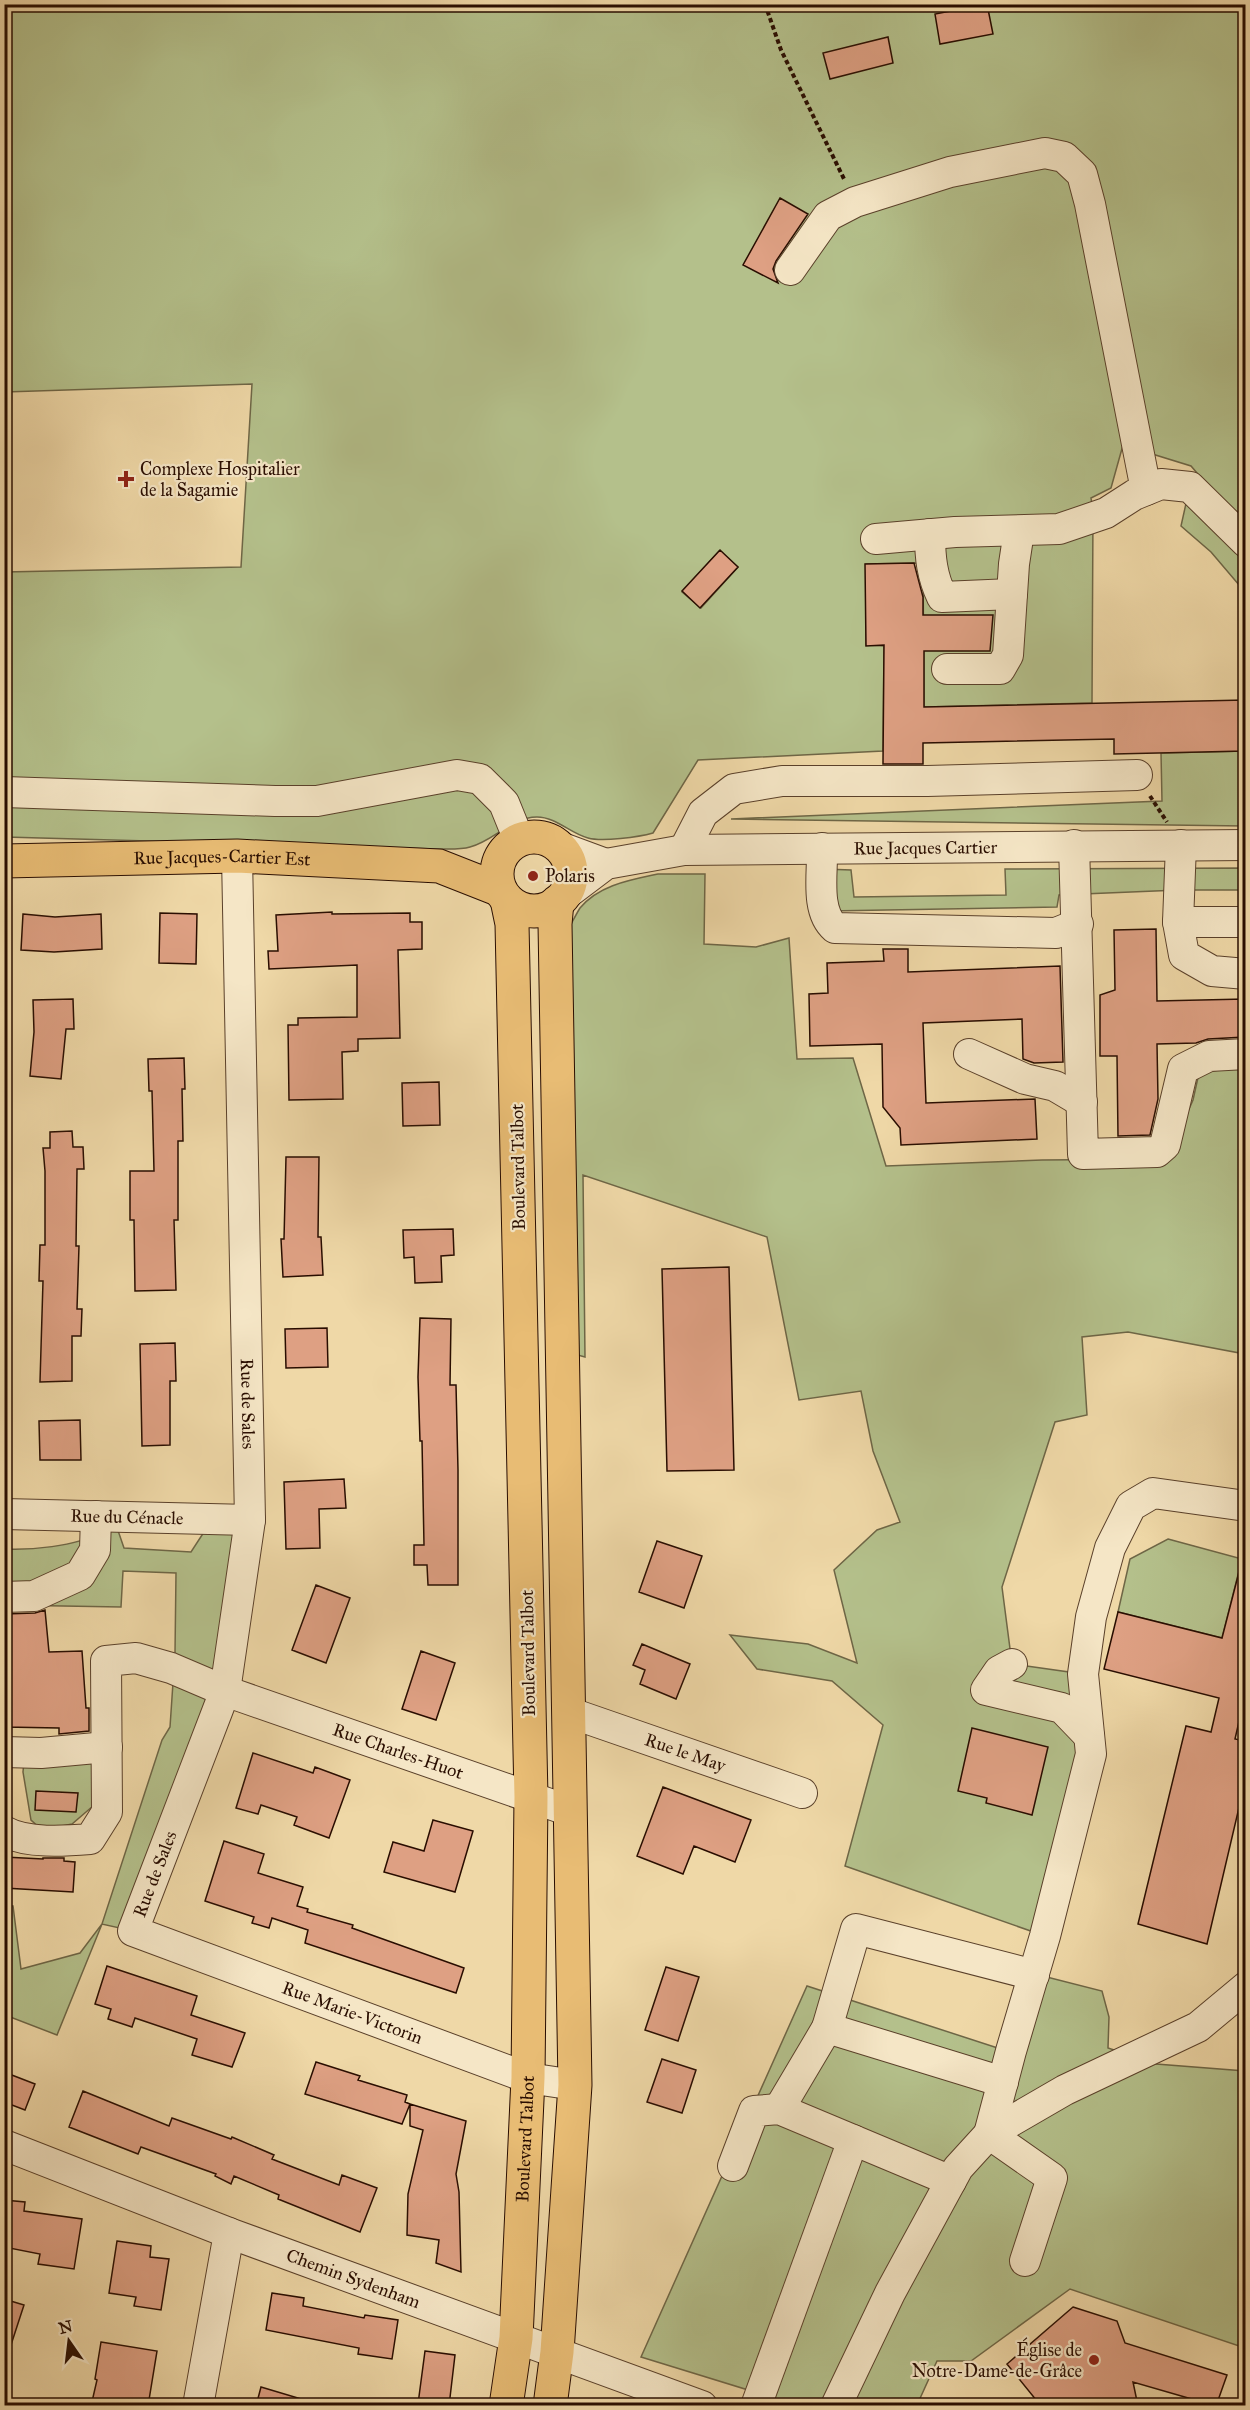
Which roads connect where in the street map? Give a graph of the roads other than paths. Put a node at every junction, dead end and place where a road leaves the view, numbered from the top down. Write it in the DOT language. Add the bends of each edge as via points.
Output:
graph roads {
  1 [pos="790,270"];
  2 [pos="1146,490"];
  3 [pos="1019,531"];
  4 [pos="930,534"];
  5 [pos="876,539"];
  6 [pos="1245,542"];
  7 [pos="1012,594"];
  8 [pos="947,669"];
  9 [pos="1137,775"];
  10 [pos="4,792"];
  11 [pos="514,843"];
  12 [pos="1181,845"];
  13 [pos="1245,845"];
  14 [pos="1074,846"];
  15 [pos="560,848"];
  16 [pos="822,849"];
  17 [pos="684,850"];
  18 [pos="237,856"];
  19 [pos="4,861"];
  20 [pos="606,864"];
  21 [pos="439,866"];
  22 [pos="504,895"];
  23 [pos="561,898"];
  24 [pos="1178,922"];
  25 [pos="1245,922"];
  26 [pos="1078,924"];
  27 [pos="1245,974"];
  28 [pos="969,1054"];
  29 [pos="1245,1054"];
  30 [pos="1082,1102"];
  31 [pos="1245,1506"];
  32 [pos="4,1514"];
  33 [pos="96,1516"];
  34 [pos="249,1520"];
  35 [pos="4,1597"];
  36 [pos="1012,1664"];
  37 [pos="225,1691"];
  38 [pos="568,1712"];
  39 [pos="1089,1736"];
  40 [pos="107,1747"];
  41 [pos="4,1752"];
  42 [pos="802,1793"];
  43 [pos="531,1797"];
  44 [pos="570,1811"];
  45 [pos="4,1831"];
  46 [pos="133,1931"];
  47 [pos="1034,1975"];
  48 [pos="1245,1987"];
  49 [pos="827,2028"];
  50 [pos="528,2078"];
  51 [pos="1003,2082"];
  52 [pos="575,2085"];
  53 [pos="779,2109"];
  54 [pos="989,2134"];
  55 [pos="853,2140"];
  56 [pos="4,2145"];
  57 [pos="733,2166"];
  58 [pos="951,2181"];
  59 [pos="229,2233"];
  60 [pos="1025,2261"];
  61 [pos="516,2338"];
  62 [pos="557,2352"];
  63 [pos="198,2406"];
  64 [pos="506,2406"];
  65 [pos="550,2406"];
  66 [pos="702,2406"];
  67 [pos="756,2406"];
  68 [pos="836,2406"];
  1 -- 2 [label="street" via="828,216 855,202 950,172 1045,153 1064,157 1082,174"];
  2 -- 3 [label="street" via="1106,513 1059,529"];
  2 -- 6 [label="street" via="1161,484 1190,487"];
  3 -- 4 [label="street"];
  3 -- 7 [label="street"];
  4 -- 5 [label="street"];
  4 -- 7 [label="street" via="930,560 942,597"];
  7 -- 8 [label="street" via="1008,655 1000,669"];
  9 -- 17 [label="street" via="782,781 734,789 703,813"];
  10 -- 11 [label="street" via="317,801 457,774 480,779 504,803"];
  11 -- 15 [label="main road" via="536,837"];
  11 -- 21 [label="main road, Rue Jacques-Cartier Est"];
  11 -- 22 [label="main road" via="498,864 497,875"];
  12 -- 13 [label="street, Rue Jacques Cartier"];
  12 -- 14 [label="street, Rue Jacques Cartier"];
  12 -- 24 [label="street"];
  14 -- 16 [label="street, Rue Jacques Cartier"];
  14 -- 26 [label="street"];
  15 -- 20 [label="street, Rue Jacques Cartier"];
  15 -- 23 [label="main road" via="571,872"];
  16 -- 17 [label="street, Rue Jacques Cartier"];
  16 -- 26 [label="street" via="823,908 827,921 835,928 1056,933"];
  17 -- 20 [label="street, Rue Jacques Cartier"];
  18 -- 19 [label="main road, Rue Jacques-Cartier Est"];
  18 -- 21 [label="main road, Rue Jacques-Cartier Est"];
  18 -- 34 [label="street, Rue de Sales"];
  20 -- 23 [label="street, Rue Jacques Cartier"];
  21 -- 22 [label="main road, Rue Jacques-Cartier Est"];
  22 -- 23 [label="main road" via="516,906 534,911"];
  22 -- 43 [label="main road, Boulevard Talbot" via="512,924"];
  23 -- 38 [label="main road" via="555,924"];
  24 -- 25 [label="street"];
  24 -- 27 [label="street" via="1184,955 1212,971"];
  26 -- 30 [label="street"];
  28 -- 30 [label="street" via="1025,1079 1055,1086"];
  29 -- 30 [label="street" via="1209,1056 1183,1069 1165,1145 1157,1152 1083,1154"];
  31 -- 39 [label="street" via="1153,1493 1131,1506 1110,1548 1091,1617 1083,1674"];
  32 -- 33 [label="street, Rue du Cénacle"];
  33 -- 34 [label="street, Rue du Cénacle"];
  33 -- 35 [label="street" via="95,1550 80,1575 34,1596"];
  34 -- 37 [label="street, Rue de Sales"];
  36 -- 39 [label="street" via="999,1671 986,1690 1062,1708"];
  37 -- 40 [label="street, Rue Charles-Huot" via="136,1658 106,1661"];
  37 -- 43 [label="street, Rue Charles-Huot"];
  37 -- 46 [label="street, Rue de Sales"];
  38 -- 42 [label="street, Rue le May"];
  38 -- 44 [label="main road"];
  39 -- 47 [label="street" via="1091,1754"];
  40 -- 41 [label="street"];
  40 -- 45 [label="street" via="106,1812 90,1839 57,1841 12,1836"];
  43 -- 44 [label="street, Rue Charles-Huot"];
  43 -- 50 [label="main road, Boulevard Talbot"];
  44 -- 52 [label="main road"];
  46 -- 50 [label="street, Rue Marie-Victorin"];
  47 -- 49 [label="street" via="856,1929"];
  47 -- 51 [label="street"];
  48 -- 54 [label="street" via="1198,2027 1065,2090"];
  49 -- 51 [label="street"];
  49 -- 53 [label="street"];
  50 -- 52 [label="street, Rue Marie-Victorin"];
  50 -- 61 [label="main road, Boulevard Talbot"];
  51 -- 54 [label="street"];
  52 -- 62 [label="main road"];
  53 -- 55 [label="street"];
  53 -- 57 [label="street" via="754,2111"];
  54 -- 58 [label="street"];
  54 -- 60 [label="street" via="1052,2178"];
  55 -- 58 [label="street"];
  55 -- 67 [label="street"];
  56 -- 59 [label="street, Chemin Sydenham"];
  58 -- 68 [label="street" via="890,2293"];
  59 -- 61 [label="street, Chemin Sydenham"];
  59 -- 63 [label="street"];
  61 -- 62 [label="street, Chemin Sydenham"];
  61 -- 64 [label="main road, Boulevard Talbot"];
  62 -- 65 [label="main road"];
  62 -- 66 [label="street, Chemin Sydenham"];
}
